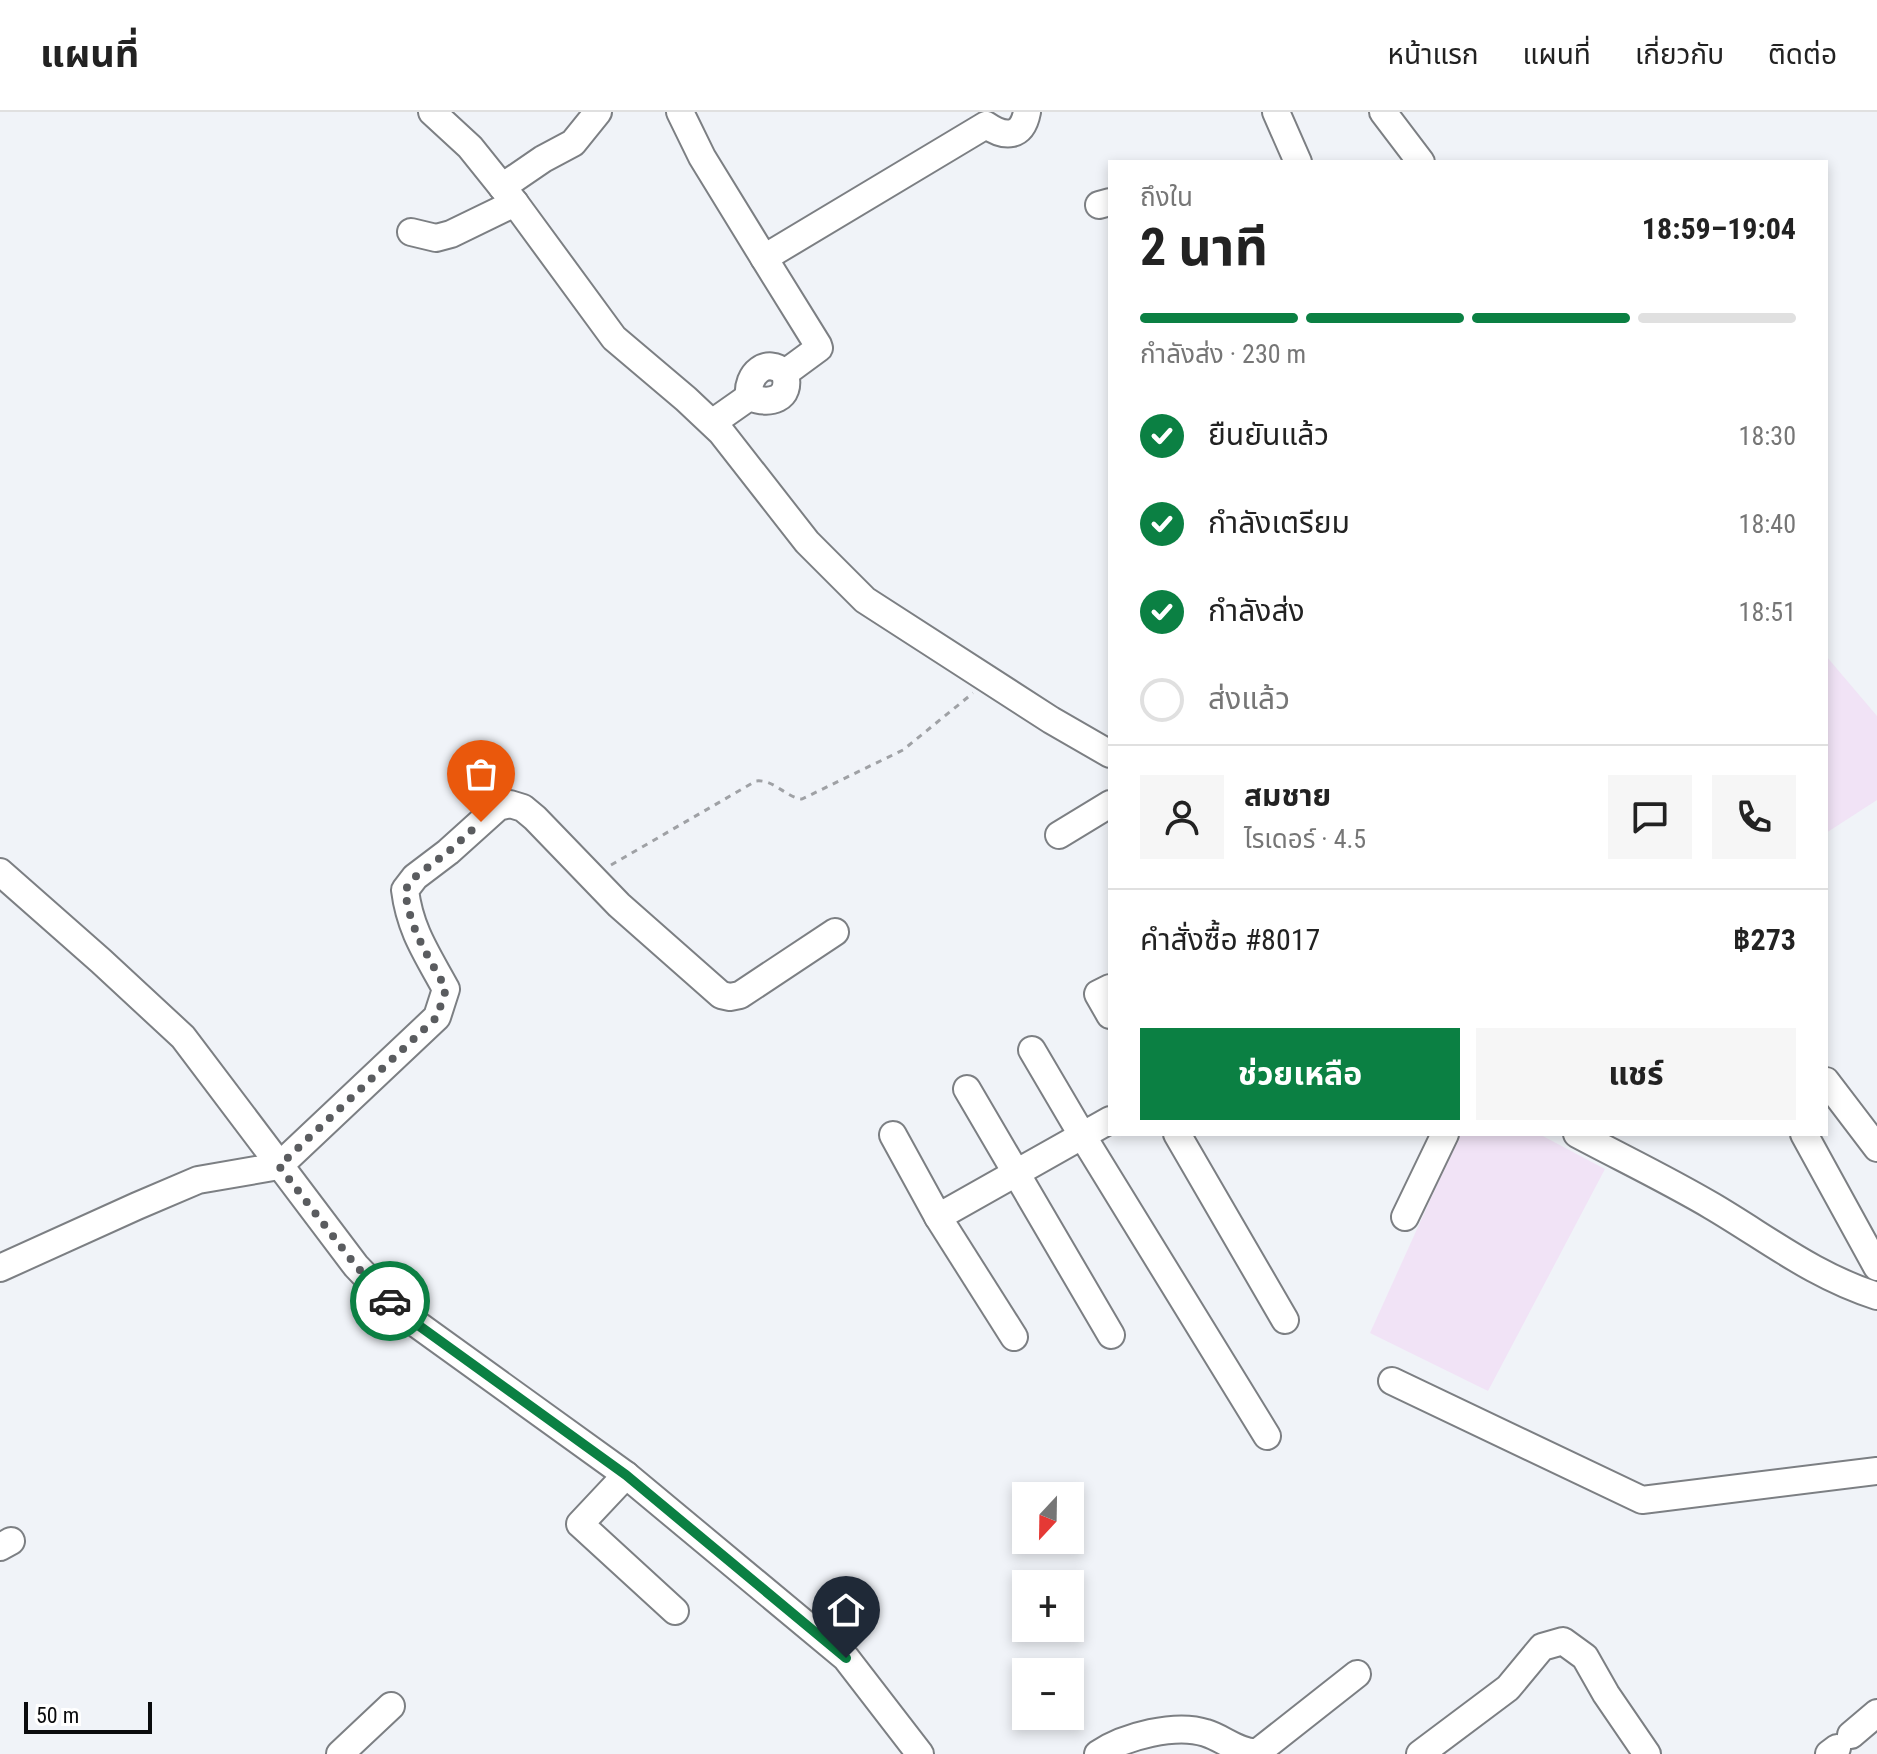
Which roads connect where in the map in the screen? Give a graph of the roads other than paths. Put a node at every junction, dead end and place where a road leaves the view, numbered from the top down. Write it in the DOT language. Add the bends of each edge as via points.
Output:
graph roads {
  1 [pos="432,112"];
  2 [pos="598,112"];
  3 [pos="680,112"];
  4 [pos="1027,112"];
  5 [pos="1276,112"];
  6 [pos="1383,112"];
  7 [pos="986,119"];
  8 [pos="1297,160"];
  9 [pos="1419,160"];
  10 [pos="509,195"];
  11 [pos="411,232"];
  12 [pos="764,258"];
  13 [pos="712,423"];
  14 [pos="1108,753"];
  15 [pos="1108,805"];
  16 [pos="1059,835"];
  17 [pos="0,872"];
  18 [pos="835,932"];
  19 [pos="1108,989"];
  20 [pos="1108,1012"];
  21 [pos="1032,1050"];
  22 [pos="1828,1084"];
  23 [pos="967,1089"];
  24 [pos="1108,1121"];
  25 [pos="893,1135"];
  26 [pos="1082,1135"];
  27 [pos="1178,1136"];
  28 [pos="1444,1136"];
  29 [pos="1581,1136"];
  30 [pos="1805,1136"];
  31 [pos="1877,1148"];
  32 [pos="279,1166"];
  33 [pos="1016,1173"];
  34 [pos="938,1217"];
  35 [pos="1405,1217"];
  36 [pos="1877,1267"];
  37 [pos="0,1268"];
  38 [pos="1877,1296"];
  39 [pos="1285,1320"];
  40 [pos="1111,1335"];
  41 [pos="1014,1337"];
  42 [pos="1392,1381"];
  43 [pos="1267,1436"];
  44 [pos="1877,1471"];
  45 [pos="626,1475"];
  46 [pos="675,1611"];
  47 [pos="1357,1674"];
  48 [pos="391,1706"];
  49 [pos="1877,1713"];
  50 [pos="1839,1746"];
  51 [pos="340,1754"];
  52 [pos="920,1754"];
  53 [pos="1098,1754"];
  54 [pos="1420,1754"];
  55 [pos="1647,1754"];
  1 -- 10 [label="street" via="470,147"];
  2 -- 10 [label="street" via="573,143 543,159"];
  3 -- 12 [label="street"];
  4 -- 7 [label="street" via="1025,122 1011,134 1001,134"];
  5 -- 8 [label="street"];
  6 -- 9 [label="street"];
  7 -- 12 [label="street"];
  10 -- 11 [label="street" via="451,234 436,238"];
  10 -- 13 [label="street" via="614,338"];
  12 -- 13 [label="street" via="817,351 785,373 772,366 754,373 749,397"];
  13 -- 14 [label="street" via="807,542 865,600"];
  15 -- 16 [label="street"];
  17 -- 32 [label="street" via="183,1037"];
  18 -- 32 [label="street" via="740,995 721,995 619,905 535,818 510,804 498,807 405,890 416,934 446,989 437,1017"];
  19 -- 20 [label="street" via="1098,994"];
  21 -- 26 [label="street"];
  22 -- 31 [label="street"];
  23 -- 33 [label="street"];
  24 -- 26 [label="street"];
  25 -- 34 [label="street"];
  26 -- 33 [label="street"];
  26 -- 43 [label="street"];
  27 -- 39 [label="street"];
  28 -- 35 [label="street"];
  29 -- 38 [label="street" via="1711,1205 1839,1283"];
  30 -- 36 [label="street"];
  32 -- 37 [label="street" via="198,1180"];
  32 -- 45 [label="street" via="356,1266 400,1312"];
  33 -- 34 [label="street"];
  33 -- 40 [label="street"];
  34 -- 41 [label="street"];
  42 -- 44 [label="street" via="1642,1500"];
  45 -- 46 [label="street" via="580,1524"];
  45 -- 52 [label="street" via="846,1658"];
  47 -- 53 [label="street" via="1258,1752 1249,1754 1203,1732 1179,1729 1128,1740"];
  48 -- 51 [label="street"];
  49 -- 50 [label="street"];
  54 -- 55 [label="street" via="1508,1688 1542,1647 1563,1641 1585,1657"];
}
